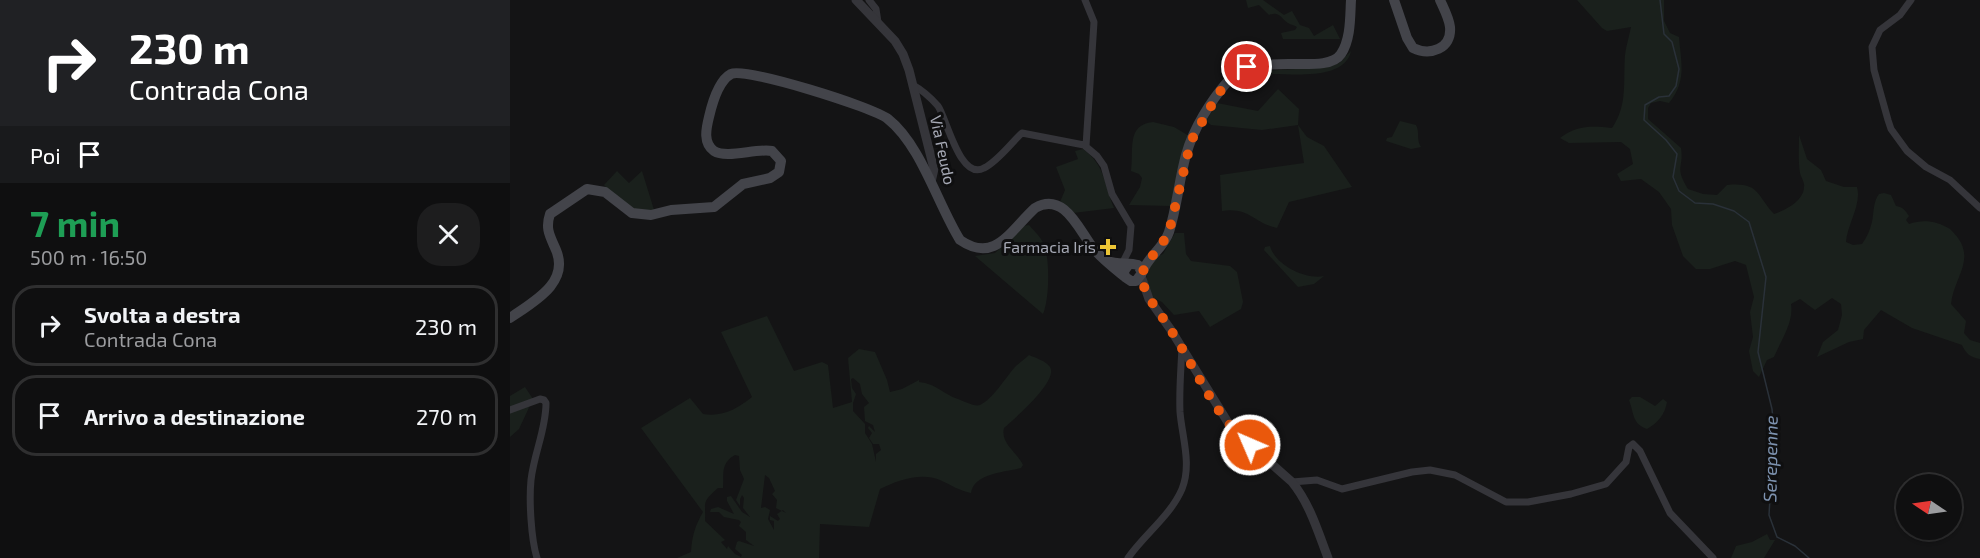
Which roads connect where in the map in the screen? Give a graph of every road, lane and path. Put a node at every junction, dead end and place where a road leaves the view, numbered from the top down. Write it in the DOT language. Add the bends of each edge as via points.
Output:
graph roads {
  1 [pos="856,0"];
  2 [pos="869,0"];
  3 [pos="1085,0"];
  4 [pos="1351,0"];
  5 [pos="1394,0"];
  6 [pos="1440,0"];
  7 [pos="1911,0"];
  8 [pos="878,22"];
  9 [pos="913,85"];
  10 [pos="1086,146"];
  11 [pos="931,182"];
  12 [pos="1980,208"];
  13 [pos="1132,271"];
  14 [pos="510,318"];
  15 [pos="1182,347"];
  16 [pos="510,410"];
  17 [pos="1292,482"];
  18 [pos="537,558"];
  19 [pos="1128,558"];
  20 [pos="1328,558"];
  21 [pos="1713,558"];
  1 -- 8 [label="street, Via Feudo"];
  2 -- 8 [label="street" via="876,9"];
  3 -- 10 [label="street" via="1094,22"];
  4 -- 13 [label="main road" via="1348,34 1337,59 1247,67 1218,94 1191,141 1169,232 1147,262"];
  5 -- 6 [label="main road" via="1413,48 1429,52 1442,47 1450,34"];
  7 -- 12 [label="street" via="1900,15 1880,30 1872,47 1888,120 1907,151 1950,180"];
  8 -- 9 [label="street, Via Feudo" via="903,54"];
  9 -- 10 [label="street" via="939,107 963,162 976,170 982,170 1022,133"];
  9 -- 11 [label="street, Via Feudo" via="934,168"];
  10 -- 13 [label="street" via="1104,166 1112,194 1131,226"];
  11 -- 13 [label="main road, Via Feudo" via="952,228 970,247 992,249 1035,208 1053,204 1067,212 1104,259"];
  11 -- 14 [label="main road" via="900,132 879,113 764,77 732,74 723,82 711,109 707,143 724,154 772,151 781,160 779,172 743,184 714,207 651,215 633,213 605,192 587,189 550,214 547,229 560,264 555,281"];
  13 -- 15 [label="street"];
  15 -- 17 [label="street" via="1232,429"];
  15 -- 19 [label="street" via="1180,410 1185,476 1172,504"];
  16 -- 18 [label="street" via="540,399 546,403 544,430 531,480"];
  17 -- 20 [label="street" via="1307,505"];
  17 -- 21 [label="street" via="1317,480 1342,489 1430,470 1455,475 1506,502 1528,502 1606,484 1626,462 1633,444 1670,513"];
}
